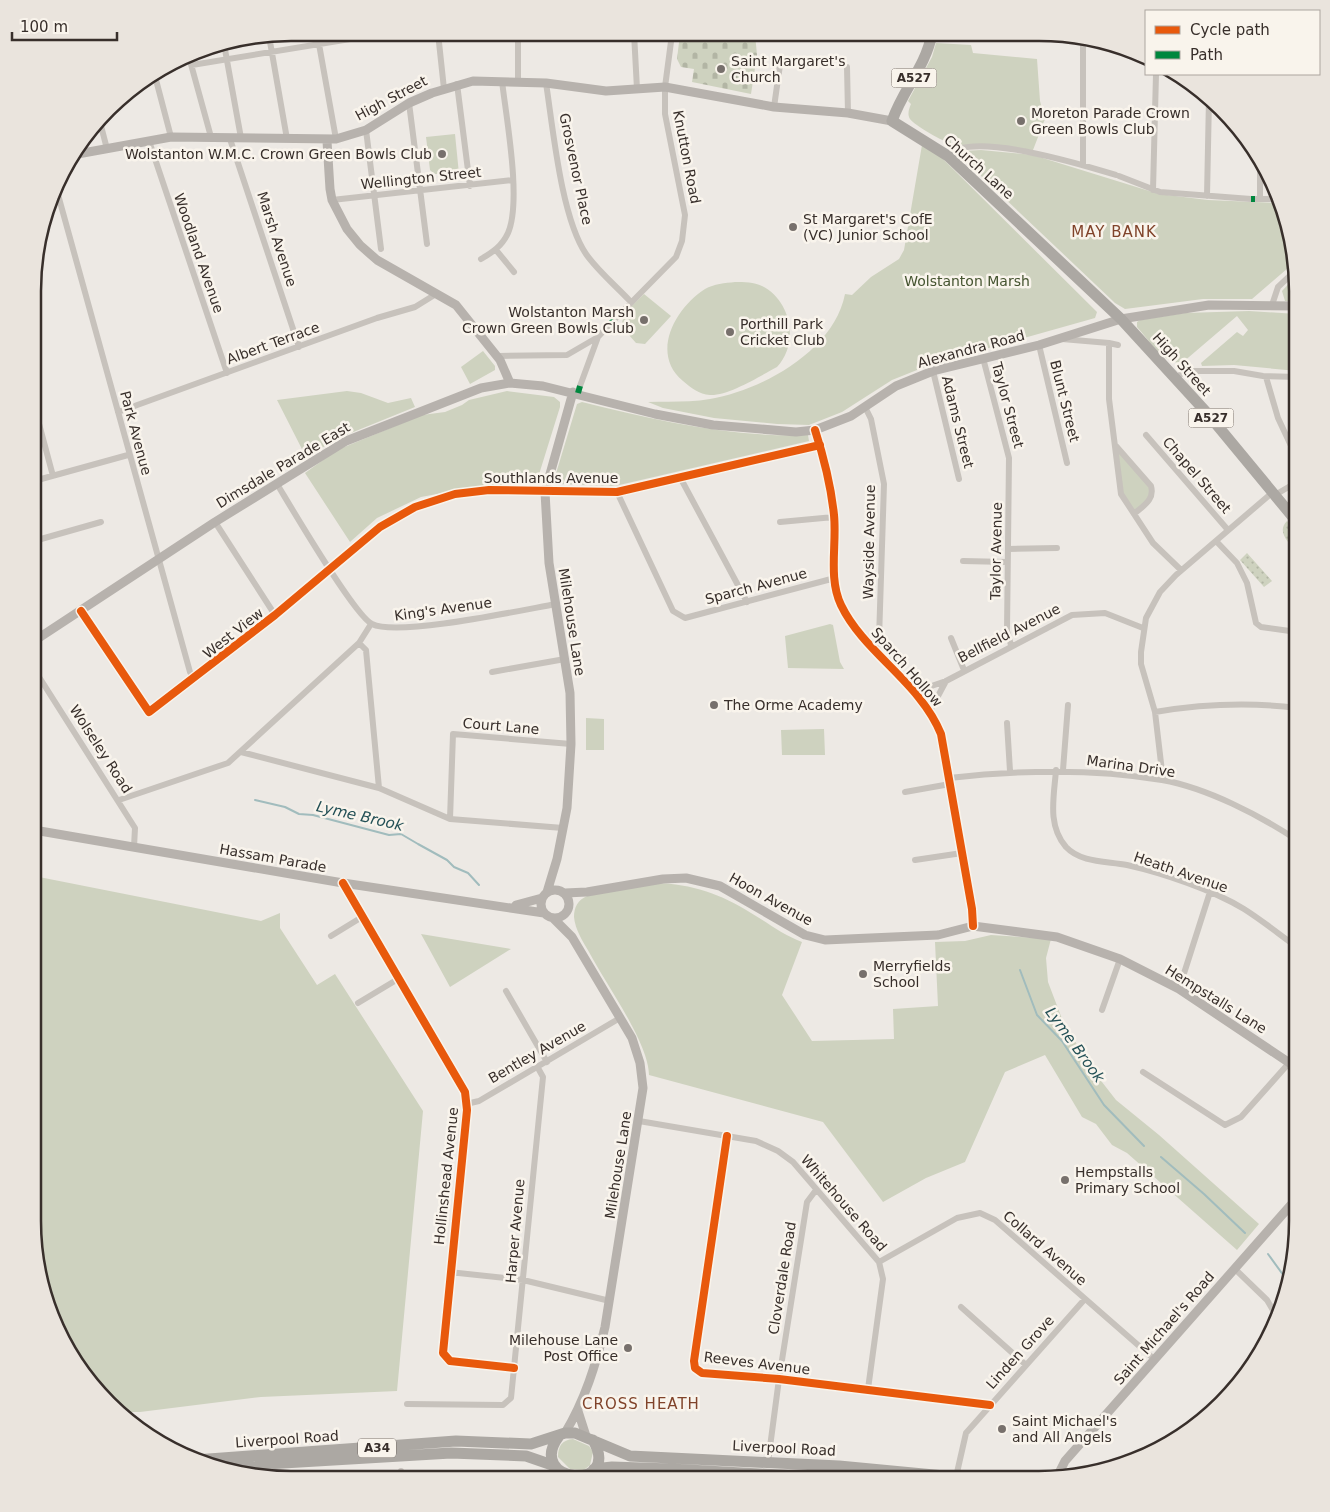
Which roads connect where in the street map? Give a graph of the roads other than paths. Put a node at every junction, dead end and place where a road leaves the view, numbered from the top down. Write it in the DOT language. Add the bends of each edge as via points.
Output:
graph roads {
  1 [pos="318,41"];
  2 [pos="342,41"];
  3 [pos="439,41"];
  4 [pos="518,41"];
  5 [pos="634,41"];
  6 [pos="671,41"];
  7 [pos="931,41"];
  8 [pos="270,42"];
  9 [pos="319,45"];
  10 [pos="1083,45"];
  11 [pos="225,50"];
  12 [pos="272,51"];
  13 [pos="226,60"];
  14 [pos="191,62"];
  15 [pos="192,65"];
  16 [pos="780,65"];
  17 [pos="847,67"];
  18 [pos="1156,75"];
  19 [pos="156,81"];
  20 [pos="502,81"];
  21 [pos="518,82"];
  22 [pos="546,83"];
  23 [pos="457,84"];
  24 [pos="665,87"];
  25 [pos="444,88"];
  26 [pos="636,88"];
  27 [pos="409,103"];
  28 [pos="774,107"];
  29 [pos="1209,107"];
  30 [pos="848,113"];
  31 [pos="892,121"];
  32 [pos="102,128"];
  33 [pos="366,130"];
  34 [pos="171,137"];
  35 [pos="211,137"];
  36 [pos="241,138"];
  37 [pos="230,139"];
  38 [pos="287,140"];
  39 [pos="331,140"];
  40 [pos="148,141"];
  41 [pos="107,149"];
  42 [pos="82,153"];
  43 [pos="948,156"];
  44 [pos="1084,165"];
  45 [pos="1258,172"];
  46 [pos="513,180"];
  47 [pos="470,186"];
  48 [pos="1153,190"];
  49 [pos="421,191"];
  50 [pos="374,196"];
  51 [pos="1207,196"];
  52 [pos="59,198"];
  53 [pos="1255,199"];
  54 [pos="1272,199"];
  55 [pos="332,200"];
  56 [pos="428,244"];
  57 [pos="381,249"];
  58 [pos="496,250"];
  59 [pos="481,259"];
  60 [pos="514,272"];
  61 [pos="1288,277"];
  62 [pos="436,294"];
  63 [pos="630,301"];
  64 [pos="1272,305"];
  65 [pos="1289,306"];
  66 [pos="1121,319"];
  67 [pos="598,337"];
  68 [pos="1057,339"];
  69 [pos="1109,343"];
  70 [pos="1039,344"];
  71 [pos="1118,345"];
  72 [pos="299,347"];
  73 [pos="498,356"];
  74 [pos="983,358"];
  75 [pos="933,371"];
  76 [pos="226,373"];
  77 [pos="1266,377"];
  78 [pos="1289,377"];
  79 [pos="1176,378"];
  80 [pos="510,382"];
  81 [pos="576,389"];
  82 [pos="865,407"];
  83 [pos="118,412"];
  84 [pos="815,430"];
  85 [pos="41,431"];
  86 [pos="1146,436"];
  87 [pos="1289,441"];
  88 [pos="820,445"];
  89 [pos="1116,446"];
  90 [pos="128,455"];
  91 [pos="1009,458"];
  92 [pos="1067,463"];
  93 [pos="53,476"];
  94 [pos="680,478"];
  95 [pos="41,479"];
  96 [pos="959,479"];
  97 [pos="277,484"];
  98 [pos="1289,486"];
  99 [pos="546,492"];
  100 [pos="617,492"];
  101 [pos="1274,494"];
  102 [pos="1289,512"];
  103 [pos="1134,514"];
  104 [pos="834,517"];
  105 [pos="101,522"];
  106 [pos="215,522"];
  107 [pos="780,522"];
  108 [pos="1227,532"];
  109 [pos="41,539"];
  110 [pos="1216,541"];
  111 [pos="1057,548"];
  112 [pos="1009,549"];
  113 [pos="159,560"];
  114 [pos="963,561"];
  115 [pos="1007,562"];
  116 [pos="331,570"];
  117 [pos="1181,570"];
  118 [pos="835,578"];
  119 [pos="747,602"];
  120 [pos="556,604"];
  121 [pos="81,611"];
  122 [pos="275,615"];
  123 [pos="371,624"];
  124 [pos="1143,628"];
  125 [pos="1289,631"];
  126 [pos="41,637"];
  127 [pos="951,638"];
  128 [pos="359,643"];
  129 [pos="1011,645"];
  130 [pos="876,650"];
  131 [pos="565,659"];
  132 [pos="964,670"];
  133 [pos="492,672"];
  134 [pos="195,679"];
  135 [pos="41,680"];
  136 [pos="946,680"];
  137 [pos="914,692"];
  138 [pos="1068,705"];
  139 [pos="1289,707"];
  140 [pos="930,711"];
  141 [pos="1155,712"];
  142 [pos="1007,724"];
  143 [pos="571,744"];
  144 [pos="241,752"];
  145 [pos="1060,770"];
  146 [pos="1010,771"];
  147 [pos="1163,780"];
  148 [pos="949,781"];
  149 [pos="378,788"];
  150 [pos="904,792"];
  151 [pos="119,800"];
  152 [pos="450,819"];
  153 [pos="564,828"];
  154 [pos="41,831"];
  155 [pos="1289,835"];
  156 [pos="134,847"];
  157 [pos="962,853"];
  158 [pos="557,859"];
  159 [pos="915,860"];
  160 [pos="343,884"];
  161 [pos="563,892"];
  162 [pos="587,892"];
  163 [pos="1210,892"];
  164 [pos="545,895"];
  165 [pos="569,906"];
  166 [pos="509,907"];
  167 [pos="544,913"];
  168 [pos="362,917"];
  169 [pos="553,918"];
  170 [pos="972,926"];
  171 [pos="331,936"];
  172 [pos="572,937"];
  173 [pos="1289,941"];
  174 [pos="1120,959"];
  175 [pos="398,979"];
  176 [pos="1179,989"];
  177 [pos="506,991"];
  178 [pos="358,1004"];
  179 [pos="1102,1010"];
  180 [pos="620,1018"];
  181 [pos="547,1062"];
  182 [pos="1288,1063"];
  183 [pos="538,1068"];
  184 [pos="1143,1072"];
  185 [pos="466,1104"];
  186 [pos="639,1121"];
  187 [pos="727,1136"];
  188 [pos="816,1190"];
  189 [pos="1287,1209"];
  190 [pos="879,1262"];
  191 [pos="1234,1268"];
  192 [pos="449,1272"];
  193 [pos="524,1280"];
  194 [pos="1084,1300"];
  195 [pos="610,1301"];
  196 [pos="961,1307"];
  197 [pos="1273,1310"];
  198 [pos="1154,1359"];
  199 [pos="1026,1365"];
  200 [pos="514,1368"];
  201 [pos="779,1379"];
  202 [pos="868,1389"];
  203 [pos="408,1404"];
  204 [pos="990,1405"];
  205 [pos="578,1410"];
  206 [pos="562,1434"];
  207 [pos="589,1438"];
  208 [pos="213,1459"];
  209 [pos="240,1466"];
  210 [pos="1060,1470"];
  211 [pos="557,1471"];
  212 [pos="559,1471"];
  213 [pos="591,1471"];
  214 [pos="599,1471"];
  215 [pos="733,1471"];
  216 [pos="755,1471"];
  217 [pos="763,1471"];
  218 [pos="957,1471"];
  1 -- 9 [label="street"];
  2 -- 9 [label="street"];
  3 -- 25 [label="street"];
  4 -- 21 [label="street"];
  5 -- 26 [label="street"];
  6 -- 24 [label="street, Knutton Road"];
  7 -- 31 [label="highway, A527" via="928,54"];
  8 -- 12 [label="street"];
  9 -- 12 [label="street"];
  9 -- 39 [label="street"];
  10 -- 44 [label="street"];
  11 -- 13 [label="street"];
  12 -- 13 [label="street"];
  12 -- 38 [label="street"];
  13 -- 15 [label="street"];
  13 -- 36 [label="street"];
  14 -- 15 [label="street"];
  15 -- 35 [label="street"];
  16 -- 28 [label="street"];
  17 -- 30 [label="street"];
  18 -- 48 [label="street"];
  19 -- 34 [label="street"];
  20 -- 21 [label="main road, High Street"];
  20 -- 23 [label="main road, High Street"];
  20 -- 46 [label="street"];
  21 -- 22 [label="main road, High Street"];
  22 -- 26 [label="main road, High Street" via="606,91"];
  22 -- 63 [label="street, Grosvenor Place" via="571,221 586,253"];
  23 -- 25 [label="main road, High Street"];
  23 -- 47 [label="street"];
  24 -- 26 [label="main road, High Street"];
  24 -- 28 [label="main road, Church Lane"];
  24 -- 63 [label="street, Knutton Road" via="668,140 685,215 682,241 676,257"];
  25 -- 27 [label="main road, High Street"];
  27 -- 33 [label="main road, High Street"];
  27 -- 49 [label="street"];
  28 -- 30 [label="main road, Church Lane"];
  29 -- 51 [label="street"];
  30 -- 31 [label="main road, Church Lane"];
  31 -- 43 [label="highway, Church Lane / A527"];
  32 -- 41 [label="street"];
  33 -- 39 [label="main road, High Street"];
  33 -- 50 [label="street"];
  34 -- 35 [label="main road, High Street"];
  34 -- 40 [label="main road, High Street"];
  35 -- 37 [label="main road, High Street"];
  36 -- 37 [label="main road, High Street"];
  36 -- 38 [label="main road, High Street"];
  37 -- 72 [label="street, Marsh Avenue"];
  38 -- 39 [label="main road, High Street"];
  39 -- 55 [label="main road"];
  40 -- 41 [label="main road, High Street"];
  40 -- 76 [label="street, Woodland Avenue"];
  41 -- 42 [label="main road, High Street"];
  43 -- 44 [label="street" via="960,148 1006,148"];
  43 -- 66 [label="highway, Church Lane / A527"];
  44 -- 48 [label="street"];
  45 -- 53 [label="street"];
  46 -- 47 [label="street, Wellington Street"];
  46 -- 58 [label="street" via="515,202 508,232"];
  47 -- 49 [label="street, Wellington Street"];
  48 -- 51 [label="street"];
  49 -- 50 [label="street, Wellington Street"];
  49 -- 56 [label="street"];
  50 -- 55 [label="street, Wellington Street"];
  50 -- 57 [label="street"];
  51 -- 53 [label="street"];
  52 -- 83 [label="street, Park Avenue"];
  53 -- 54 [label="street"];
  55 -- 62 [label="main road" via="360,245 377,260"];
  58 -- 59 [label="street"];
  58 -- 60 [label="street"];
  61 -- 64 [label="street" via="1278,287"];
  62 -- 72 [label="street, Albert Terrace" via="415,307"];
  62 -- 73 [label="main road" via="456,305"];
  63 -- 67 [label="street, Knutton Road"];
  64 -- 65 [label="main road, Alexandra Road"];
  64 -- 66 [label="main road, Alexandra Road" via="1209,305"];
  66 -- 68 [label="main road, Alexandra Road"];
  66 -- 79 [label="highway, High Street / A527"];
  67 -- 73 [label="street" via="567,355"];
  67 -- 81 [label="street"];
  68 -- 69 [label="street"];
  68 -- 70 [label="main road, Alexandra Road"];
  69 -- 71 [label="street"];
  69 -- 89 [label="street" via="1109,399"];
  70 -- 74 [label="main road, Alexandra Road"];
  70 -- 92 [label="street, Blunt Street"];
  72 -- 76 [label="street, Albert Terrace"];
  73 -- 80 [label="main road"];
  74 -- 75 [label="main road, Alexandra Road"];
  74 -- 91 [label="street, Taylor Street"];
  75 -- 82 [label="main road, Alexandra Road" via="896,386"];
  75 -- 96 [label="street, Adams Street"];
  76 -- 83 [label="street, Albert Terrace"];
  77 -- 78 [label="street"];
  77 -- 79 [label="street" via="1234,371 1185,371"];
  77 -- 87 [label="street"];
  79 -- 101 [label="highway, High Street / A527"];
  80 -- 81 [label="main road, Dimsdale Parade East"];
  80 -- 97 [label="main road, Dimsdale Parade East" via="466,392 373,429 325,453"];
  81 -- 84 [label="main road, Alexandra Road" via="655,414 712,425 796,432"];
  81 -- 99 [label="main road, Milehouse Lane"];
  82 -- 84 [label="main road, Alexandra Road" via="837,423"];
  82 -- 130 [label="street, Wayside Avenue" via="871,419 884,484"];
  83 -- 90 [label="street, Park Avenue"];
  84 -- 88 [label="street, Sparch Hollow"];
  85 -- 93 [label="street"];
  86 -- 108 [label="street, Chapel Street"];
  88 -- 94 [label="street, Southlands Avenue"];
  88 -- 104 [label="street, Sparch Hollow" via="830,483"];
  89 -- 103 [label="street" via="1121,494"];
  89 -- 103 [label="street" via="1154,493"];
  90 -- 93 [label="street"];
  90 -- 113 [label="street, Park Avenue"];
  91 -- 112 [label="street, Taylor Avenue"];
  93 -- 95 [label="street"];
  94 -- 100 [label="street, Southlands Avenue"];
  94 -- 119 [label="street"];
  97 -- 106 [label="main road, Dimsdale Parade East"];
  97 -- 116 [label="street"];
  98 -- 101 [label="street"];
  99 -- 100 [label="street, Southlands Avenue"];
  99 -- 116 [label="street, Southlands Avenue" via="489,490 455,494 414,507 380,527"];
  99 -- 120 [label="main road, Milehouse Lane" via="547,538"];
  100 -- 119 [label="street, Sparch Avenue" via="673,611 684,618"];
  101 -- 102 [label="highway, High Street / A527"];
  101 -- 108 [label="street"];
  103 -- 117 [label="street" via="1153,542"];
  104 -- 107 [label="street"];
  104 -- 118 [label="street, Sparch Hollow"];
  105 -- 109 [label="street"];
  106 -- 113 [label="main road, Dimsdale Parade East"];
  106 -- 122 [label="street"];
  108 -- 110 [label="street"];
  110 -- 117 [label="street"];
  110 -- 125 [label="street" via="1236,563 1247,583 1256,623 1261,627"];
  111 -- 112 [label="street"];
  112 -- 115 [label="street, Taylor Avenue"];
  113 -- 121 [label="main road, Dimsdale Parade East"];
  113 -- 134 [label="street, Park Avenue" via="190,672"];
  114 -- 115 [label="street"];
  115 -- 129 [label="street, Taylor Avenue" via="1007,631"];
  116 -- 122 [label="street, West View"];
  116 -- 123 [label="street"];
  117 -- 124 [label="street" via="1160,592"];
  118 -- 119 [label="street, Sparch Avenue"];
  118 -- 130 [label="street, Sparch Hollow" via="841,605"];
  120 -- 123 [label="street, King's Avenue" via="389,629"];
  120 -- 131 [label="main road, Milehouse Lane"];
  121 -- 126 [label="main road, Dimsdale Parade East"];
  121 -- 134 [label="street, West View" via="149,712"];
  122 -- 134 [label="street, West View"];
  123 -- 128 [label="street"];
  124 -- 129 [label="street, Bellfield Avenue" via="1105,614 1072,614"];
  124 -- 141 [label="street" via="1142,664"];
  127 -- 132 [label="street"];
  128 -- 144 [label="street"];
  128 -- 149 [label="street" via="366,650"];
  129 -- 132 [label="street, Bellfield Avenue"];
  130 -- 137 [label="street, Sparch Hollow"];
  131 -- 133 [label="street"];
  131 -- 143 [label="main road, Milehouse Lane" via="570,693"];
  132 -- 136 [label="street, Bellfield Avenue"];
  135 -- 151 [label="street, Wolseley Road"];
  136 -- 137 [label="street, Bellfield Avenue"];
  136 -- 140 [label="street"];
  137 -- 140 [label="street, Sparch Hollow"];
  138 -- 145 [label="street, Heath Avenue"];
  139 -- 141 [label="street" via="1257,703 1191,706"];
  140 -- 148 [label="street, Sparch Hollow" via="941,734"];
  141 -- 147 [label="street"];
  142 -- 146 [label="street"];
  143 -- 152 [label="street, Court Lane" via="453,734"];
  143 -- 153 [label="main road, Milehouse Lane"];
  144 -- 149 [label="street"];
  144 -- 151 [label="street" via="228,763"];
  145 -- 146 [label="street, Marina Drive"];
  145 -- 147 [label="street, Marina Drive"];
  145 -- 163 [label="street, Heath Avenue" via="1053,821 1058,836 1068,848 1085,859 1150,871"];
  146 -- 148 [label="street, Marina Drive"];
  147 -- 155 [label="street, Marina Drive" via="1248,812"];
  148 -- 150 [label="street, Marina Drive"];
  148 -- 157 [label="street, Sparch Hollow"];
  149 -- 152 [label="street"];
  151 -- 156 [label="street, Wolseley Road" via="136,828"];
  152 -- 153 [label="street"];
  153 -- 158 [label="main road, Milehouse Lane"];
  154 -- 156 [label="main road, Hassam Parade"];
  156 -- 160 [label="main road, Hassam Parade"];
  157 -- 159 [label="street"];
  157 -- 170 [label="street, Sparch Hollow"];
  158 -- 161 [label="main road, Milehouse Lane"];
  158 -- 164 [label="main road, Milehouse Lane"];
  160 -- 166 [label="main road, Hassam Parade"];
  160 -- 168 [label="street, Hollinshead Avenue"];
  161 -- 162 [label="main road, Hoon Avenue"];
  161 -- 164 [label="main road"];
  161 -- 165 [label="main road"];
  162 -- 165 [label="main road, Hoon Avenue"];
  162 -- 170 [label="main road, Hoon Avenue" via="663,879 686,878 706,882 720,886 805,935 825,940 938,935"];
  163 -- 173 [label="street, Heath Avenue" via="1243,909"];
  163 -- 176 [label="street"];
  164 -- 166 [label="main road, Hassam Parade"];
  164 -- 167 [label="main road" via="541,906"];
  165 -- 169 [label="main road" via="561,917"];
  165 -- 172 [label="main road, Milehouse Lane"];
  166 -- 167 [label="main road, Hassam Parade"];
  167 -- 169 [label="main road"];
  168 -- 171 [label="street"];
  168 -- 175 [label="street, Hollinshead Avenue"];
  169 -- 172 [label="main road, Milehouse Lane"];
  170 -- 174 [label="main road, Hempstalls Lane" via="1057,937"];
  172 -- 180 [label="main road, Milehouse Lane"];
  174 -- 176 [label="main road, Hempstalls Lane"];
  174 -- 179 [label="street"];
  175 -- 178 [label="street"];
  175 -- 185 [label="street, Hollinshead Avenue" via="465,1092"];
  176 -- 182 [label="main road, Hempstalls Lane"];
  177 -- 181 [label="street"];
  180 -- 181 [label="street, Bentley Avenue"];
  180 -- 186 [label="main road, Milehouse Lane" via="632,1038 640,1063 643,1088"];
  181 -- 183 [label="street, Bentley Avenue"];
  182 -- 184 [label="street" via="1241,1117 1225,1125"];
  183 -- 185 [label="street, Bentley Avenue" via="479,1101"];
  183 -- 193 [label="street, Harper Avenue" via="543,1077"];
  185 -- 192 [label="street, Hollinshead Avenue"];
  186 -- 187 [label="street, Whitehouse Road"];
  186 -- 195 [label="main road, Milehouse Lane"];
  187 -- 188 [label="street, Whitehouse Road" via="756,1141 778,1152 793,1162"];
  187 -- 201 [label="street, Reeves Avenue" via="694,1365 702,1373"];
  188 -- 190 [label="street, Whitehouse Road"];
  188 -- 201 [label="street, Cloverdale Road" via="807,1202"];
  189 -- 191 [label="main road, Saint Michael's Road"];
  190 -- 194 [label="street, Collard Avenue" via="957,1218 980,1213 995,1220"];
  190 -- 202 [label="street, Whitehouse Road" via="883,1279"];
  191 -- 197 [label="street" via="1268,1300"];
  191 -- 198 [label="main road, Saint Michael's Road"];
  192 -- 193 [label="street"];
  192 -- 200 [label="street, Hollinshead Avenue" via="443,1353 450,1361"];
  193 -- 195 [label="street"];
  193 -- 200 [label="street, Harper Avenue"];
  194 -- 198 [label="street, Collard Avenue"];
  194 -- 199 [label="street, Linden Grove"];
  195 -- 205 [label="main road, Milehouse Lane" via="597,1359"];
  196 -- 199 [label="street"];
  198 -- 210 [label="main road, Saint Michael's Road" via="1064,1461"];
  199 -- 204 [label="street, Linden Grove"];
  200 -- 203 [label="street, Harper Avenue" via="511,1398 503,1405"];
  201 -- 202 [label="street, Reeves Avenue"];
  201 -- 217 [label="street, Cloverdale Road"];
  202 -- 204 [label="street, Reeves Avenue"];
  204 -- 218 [label="street, Linden Grove" via="966,1432"];
  205 -- 206 [label="main road, Milehouse Lane"];
  205 -- 207 [label="main road"];
  206 -- 207 [label="highway"];
  206 -- 208 [label="highway, Liverpool Road / A34" via="531,1444 456,1441"];
  206 -- 212 [label="highway" via="552,1449"];
  207 -- 213 [label="highway" via="599,1459"];
  207 -- 216 [label="highway, Liverpool Road" via="630,1456"];
  209 -- 211 [label="highway, Liverpool Road / A34" via="494,1453 526,1456"];
  214 -- 215 [label="highway, Liverpool Road" via="612,1467"];
}
